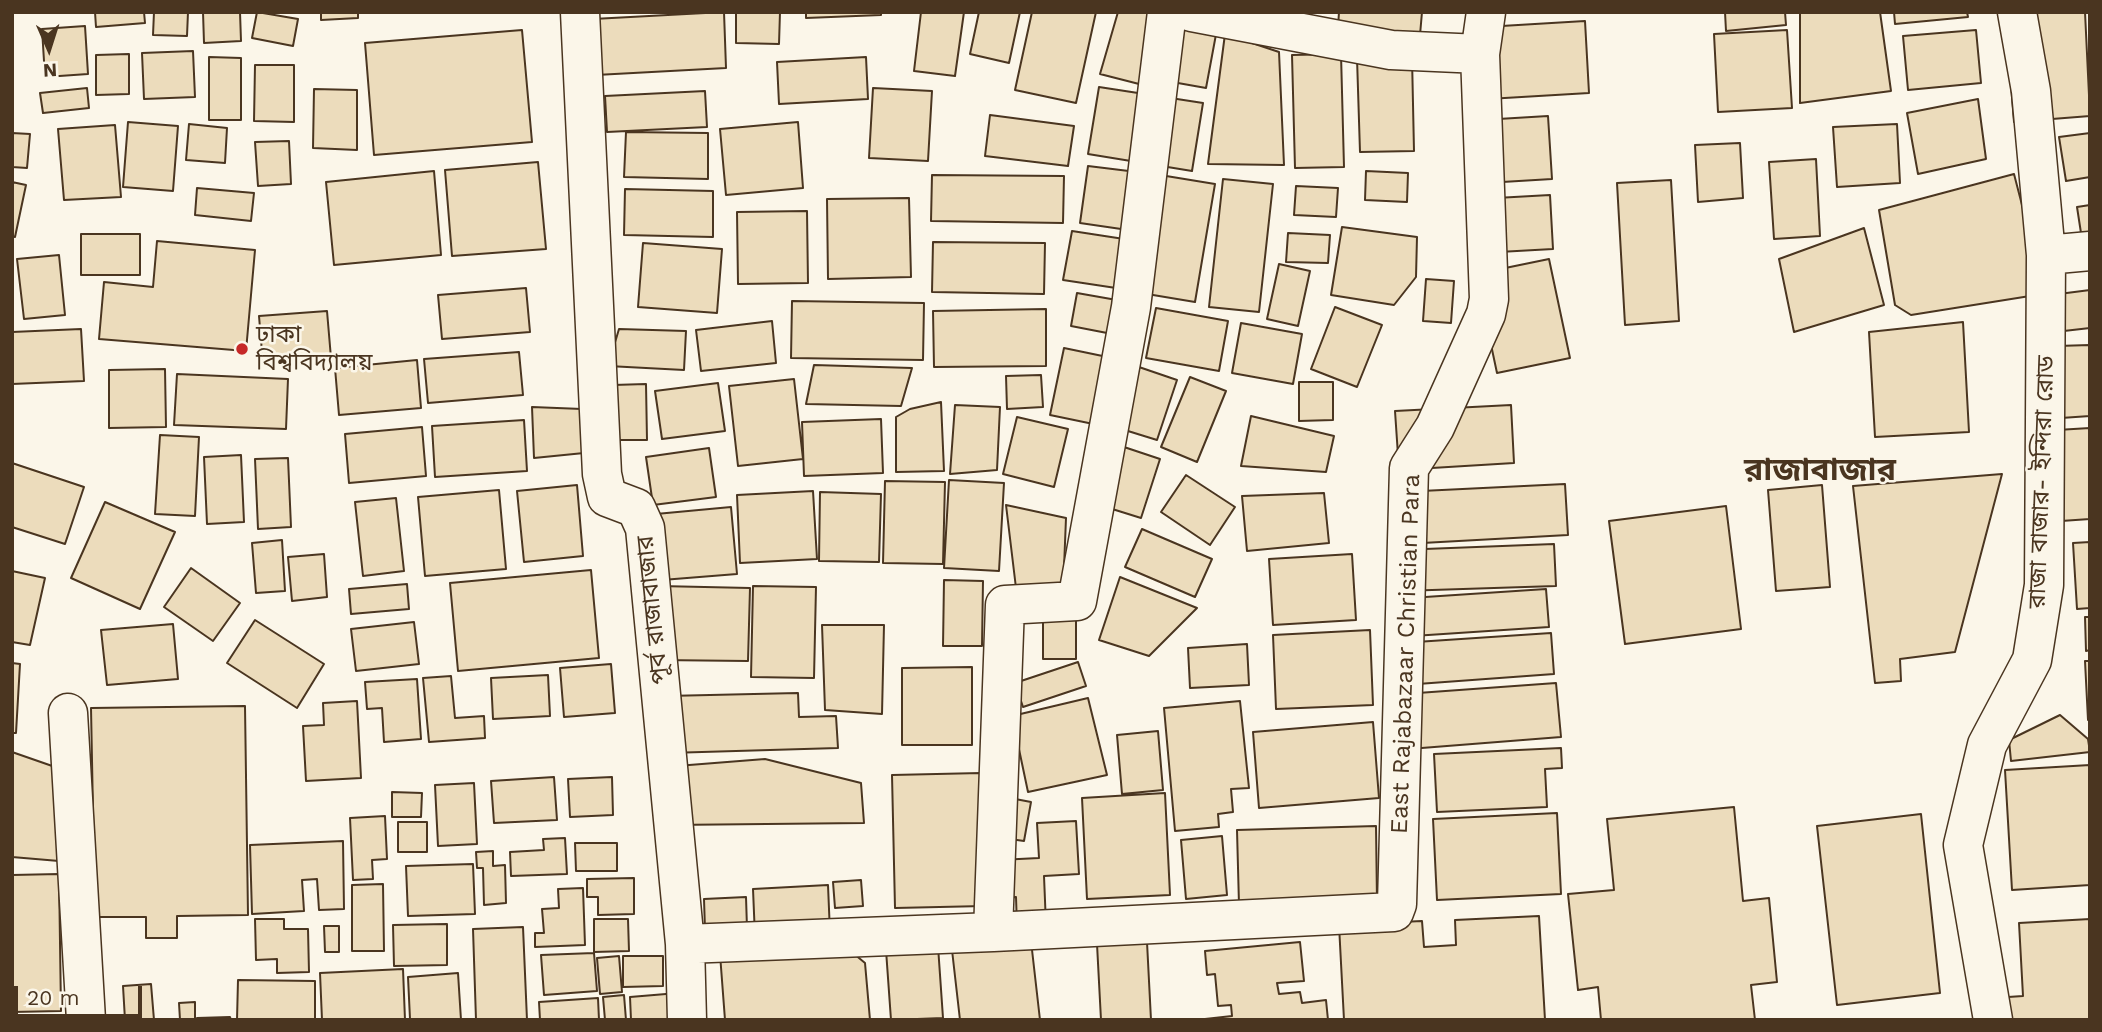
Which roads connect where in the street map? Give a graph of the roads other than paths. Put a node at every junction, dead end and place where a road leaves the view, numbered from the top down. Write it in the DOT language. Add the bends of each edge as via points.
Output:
graph roads {
  1 [pos="580,12"];
  2 [pos="1167,12"];
  3 [pos="1192,12"];
  4 [pos="1486,12"];
  5 [pos="2017,12"];
  6 [pos="1480,54"];
  7 [pos="2090,251"];
  8 [pos="2046,255"];
  9 [pos="68,713"];
  10 [pos="993,932"];
  11 [pos="685,944"];
  12 [pos="86,1020"];
  13 [pos="687,1020"];
  14 [pos="1993,1020"];
  1 -- 11 [label="street, পূর্ব রাজাবাজার" via="602,474 607,496 636,508 645,528"];
  2 -- 10 [label="street" via="1131,307 1077,601 1005,605"];
  3 -- 6 [label="street" via="1391,50"];
  4 -- 6 [label="street, East Rajabazaar Christian Para"];
  5 -- 8 [label="street, রাজা বাজার- ইন্দিরা রোড" via="2031,91"];
  6 -- 10 [label="street, East Rajabazaar Christian Para" via="1489,299 1435,427 1409,468 1394,912"];
  7 -- 8 [label="street"];
  8 -- 14 [label="street, রাজা বাজার- ইন্দিরা রোড" via="2044,585 2032,660 1987,745 1963,845"];
  9 -- 12 [label="street"];
  10 -- 11 [label="street, East Rajabazaar Christian Para"];
  11 -- 13 [label="street, পূর্ব রাজাবাজার"];
}
